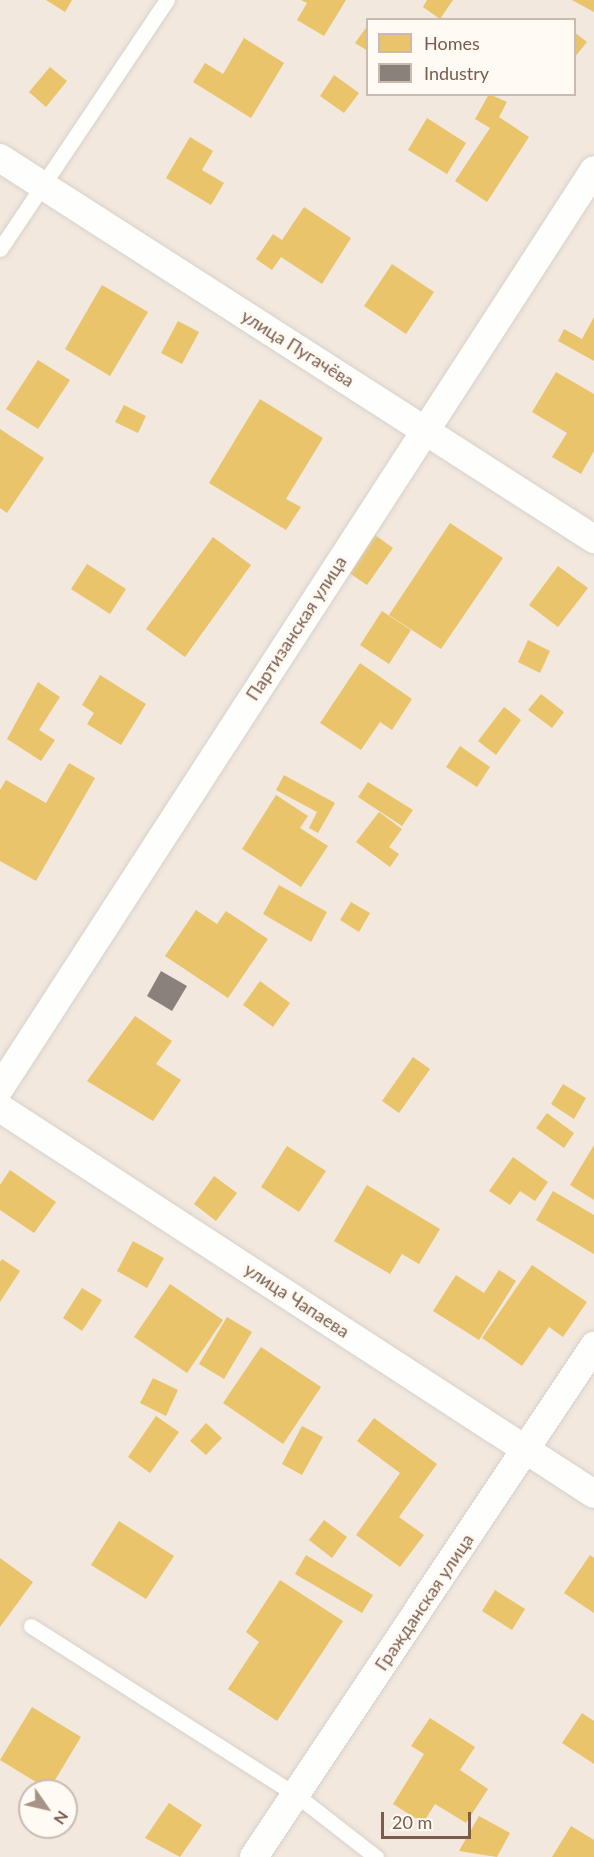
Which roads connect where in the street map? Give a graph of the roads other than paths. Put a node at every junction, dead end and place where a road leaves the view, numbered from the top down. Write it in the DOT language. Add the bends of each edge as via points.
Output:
graph roads {
  1 [pos="167,0"];
  2 [pos="0,158"];
  3 [pos="594,170"];
  4 [pos="42,186"];
  5 [pos="0,249"];
  6 [pos="425,428"];
  7 [pos="594,539"];
  8 [pos="0,1088"];
  9 [pos="0,1108"];
  10 [pos="594,1346"];
  11 [pos="526,1448"];
  12 [pos="594,1494"];
  13 [pos="32,1626"];
  14 [pos="295,1794"];
  15 [pos="254,1857"];
  16 [pos="376,1857"];
  1 -- 4 [label="lane"];
  2 -- 4 [label="street, улица Пугачёва"];
  3 -- 6 [label="street, Партизанская улица"];
  4 -- 5 [label="lane"];
  4 -- 6 [label="street, улица Пугачёва"];
  6 -- 7 [label="street, улица Пугачёва"];
  6 -- 8 [label="street, Партизанская улица"];
  9 -- 11 [label="street, улица Чапаева"];
  10 -- 11 [label="street, Гражданская улица"];
  11 -- 12 [label="street, улица Чапаева"];
  11 -- 14 [label="street, Гражданская улица"];
  13 -- 14 [label="lane"];
  14 -- 15 [label="street, Гражданская улица"];
  14 -- 16 [label="lane"];
}
